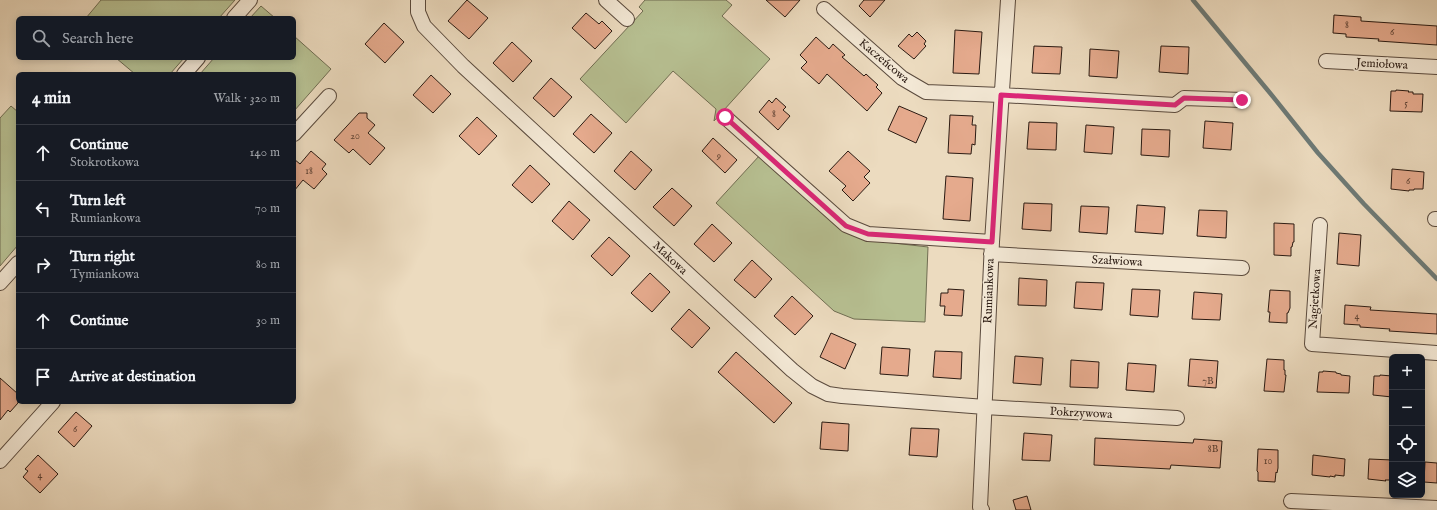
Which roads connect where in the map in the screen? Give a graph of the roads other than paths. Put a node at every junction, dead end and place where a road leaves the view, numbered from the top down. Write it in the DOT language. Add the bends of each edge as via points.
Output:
graph roads {
  1 [pos="250,0"];
  2 [pos="418,0"];
  3 [pos="606,0"];
  4 [pos="1008,0"];
  5 [pos="824,9"];
  6 [pos="236,16"];
  7 [pos="627,19"];
  8 [pos="196,60"];
  9 [pos="1326,61"];
  10 [pos="1437,67"];
  11 [pos="186,72"];
  12 [pos="1001,95"];
  13 [pos="328,96"];
  14 [pos="1242,100"];
  15 [pos="725,117"];
  16 [pos="296,132"];
  17 [pos="1320,225"];
  18 [pos="991,248"];
  19 [pos="16,264"];
  20 [pos="1242,268"];
  21 [pos="0,283"];
  22 [pos="1437,353"];
  23 [pos="51,404"];
  24 [pos="984,407"];
  25 [pos="1177,418"];
  26 [pos="0,461"];
  27 [pos="1290,501"];
  28 [pos="1437,508"];
  29 [pos="982,510"];
  1 -- 6 [label="street"];
  2 -- 24 [label="street, Makowa" via="418,12 424,26 463,66 742,326 812,386 828,394 842,396"];
  3 -- 7 [label="street"];
  4 -- 12 [label="street, Rumiankowa"];
  5 -- 12 [label="street, Kaczeńcowa" via="902,78 926,92"];
  8 -- 11 [label="street"];
  9 -- 10 [label="street, Jemiołowa"];
  12 -- 14 [label="street, Kaczeńcowa" via="1175,105 1184,98"];
  12 -- 18 [label="street, Rumiankowa"];
  13 -- 16 [label="street"];
  15 -- 18 [label="street, Szałwiowa" via="846,226 868,234"];
  17 -- 22 [label="street, Nagietkowa" via="1312,344"];
  18 -- 20 [label="street, Szałwiowa"];
  18 -- 24 [label="street, Rumiankowa"];
  19 -- 21 [label="street"];
  23 -- 26 [label="street"];
  24 -- 25 [label="street, Pokrzywowa"];
  24 -- 29 [label="street, Rumiankowa" via="980,507"];
  27 -- 28 [label="street"];
}
